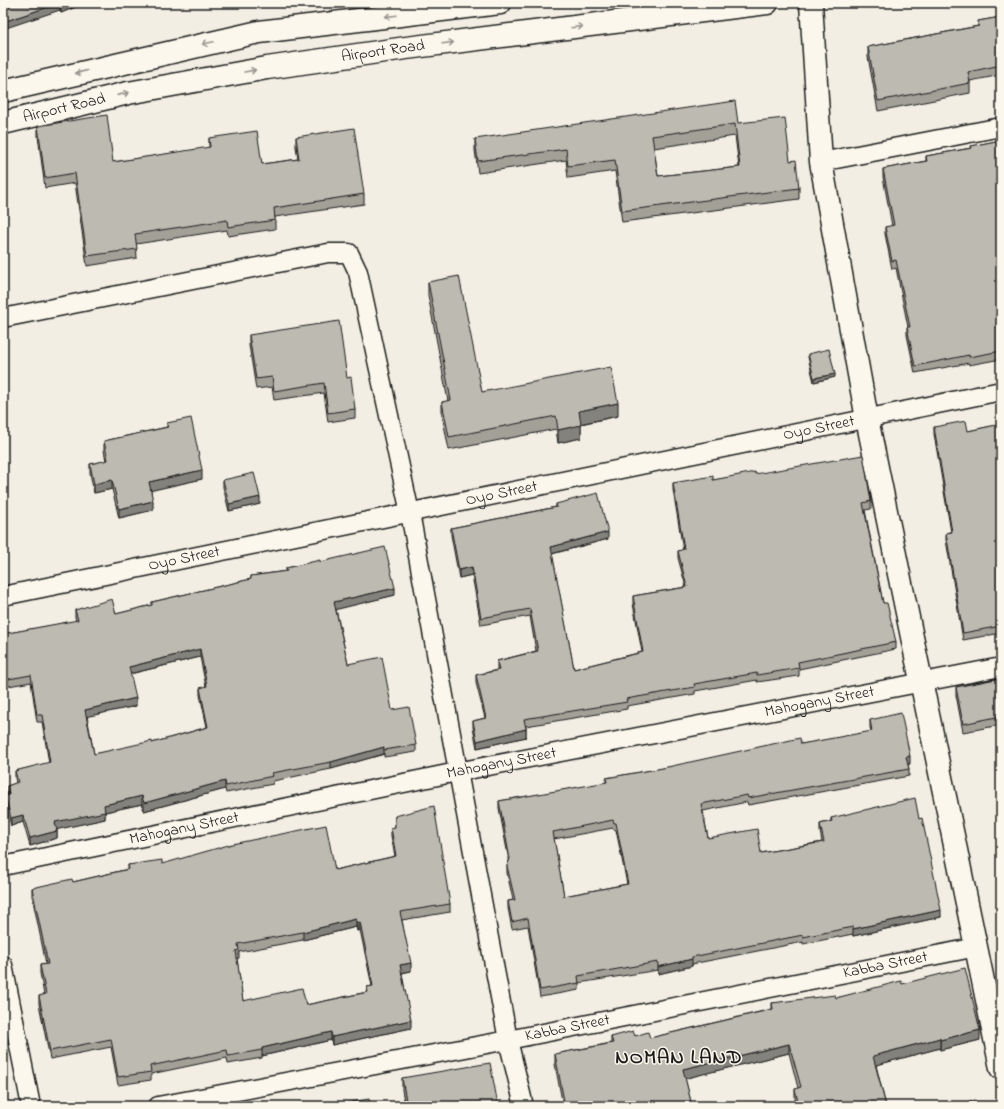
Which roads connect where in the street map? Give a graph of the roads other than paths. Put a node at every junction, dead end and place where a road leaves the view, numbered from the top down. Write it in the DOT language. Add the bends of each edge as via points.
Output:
graph roads {
  1 [pos="500,3"];
  2 [pos="767,3"];
  3 [pos="811,3"];
  4 [pos="3,91"];
  5 [pos="3,123"];
  6 [pos="1001,127"];
  7 [pos="821,162"];
  8 [pos="3,318"];
  9 [pos="1001,391"];
  10 [pos="867,419"];
  11 [pos="410,513"];
  12 [pos="3,596"];
  13 [pos="1001,667"];
  14 [pos="922,683"];
  15 [pos="458,772"];
  16 [pos="3,866"];
  17 [pos="977,947"];
  18 [pos="3,965"];
  19 [pos="508,1040"];
  20 [pos="1001,1068"];
  21 [pos="31,1106"];
  22 [pos="158,1106"];
  23 [pos="524,1106"];
  1 -- 4 [label="main road, Airport Road, one-way" via="259,32"];
  5 -- 2 [label="main road, Airport Road, one-way" via="128,93 267,68"];
  3 -- 7 [label="main road"];
  6 -- 7 [label="street"];
  7 -- 10 [label="main road"];
  8 -- 11 [label="street" via="328,253 349,253 358,272"];
  9 -- 10 [label="street, Oyo Street"];
  10 -- 11 [label="street, Oyo Street"];
  10 -- 14 [label="main road"];
  11 -- 12 [label="street, Oyo Street"];
  11 -- 15 [label="street"];
  13 -- 14 [label="street, Mahogany Street"];
  14 -- 15 [label="street, Mahogany Street"];
  14 -- 17 [label="main road"];
  15 -- 16 [label="street, Mahogany Street"];
  15 -- 19 [label="street"];
  17 -- 19 [label="street, Kabba Street"];
  17 -- 20 [label="main road"];
  18 -- 21 [label="street"];
  19 -- 22 [label="street, Kabba Street"];
  19 -- 23 [label="street"];
}
